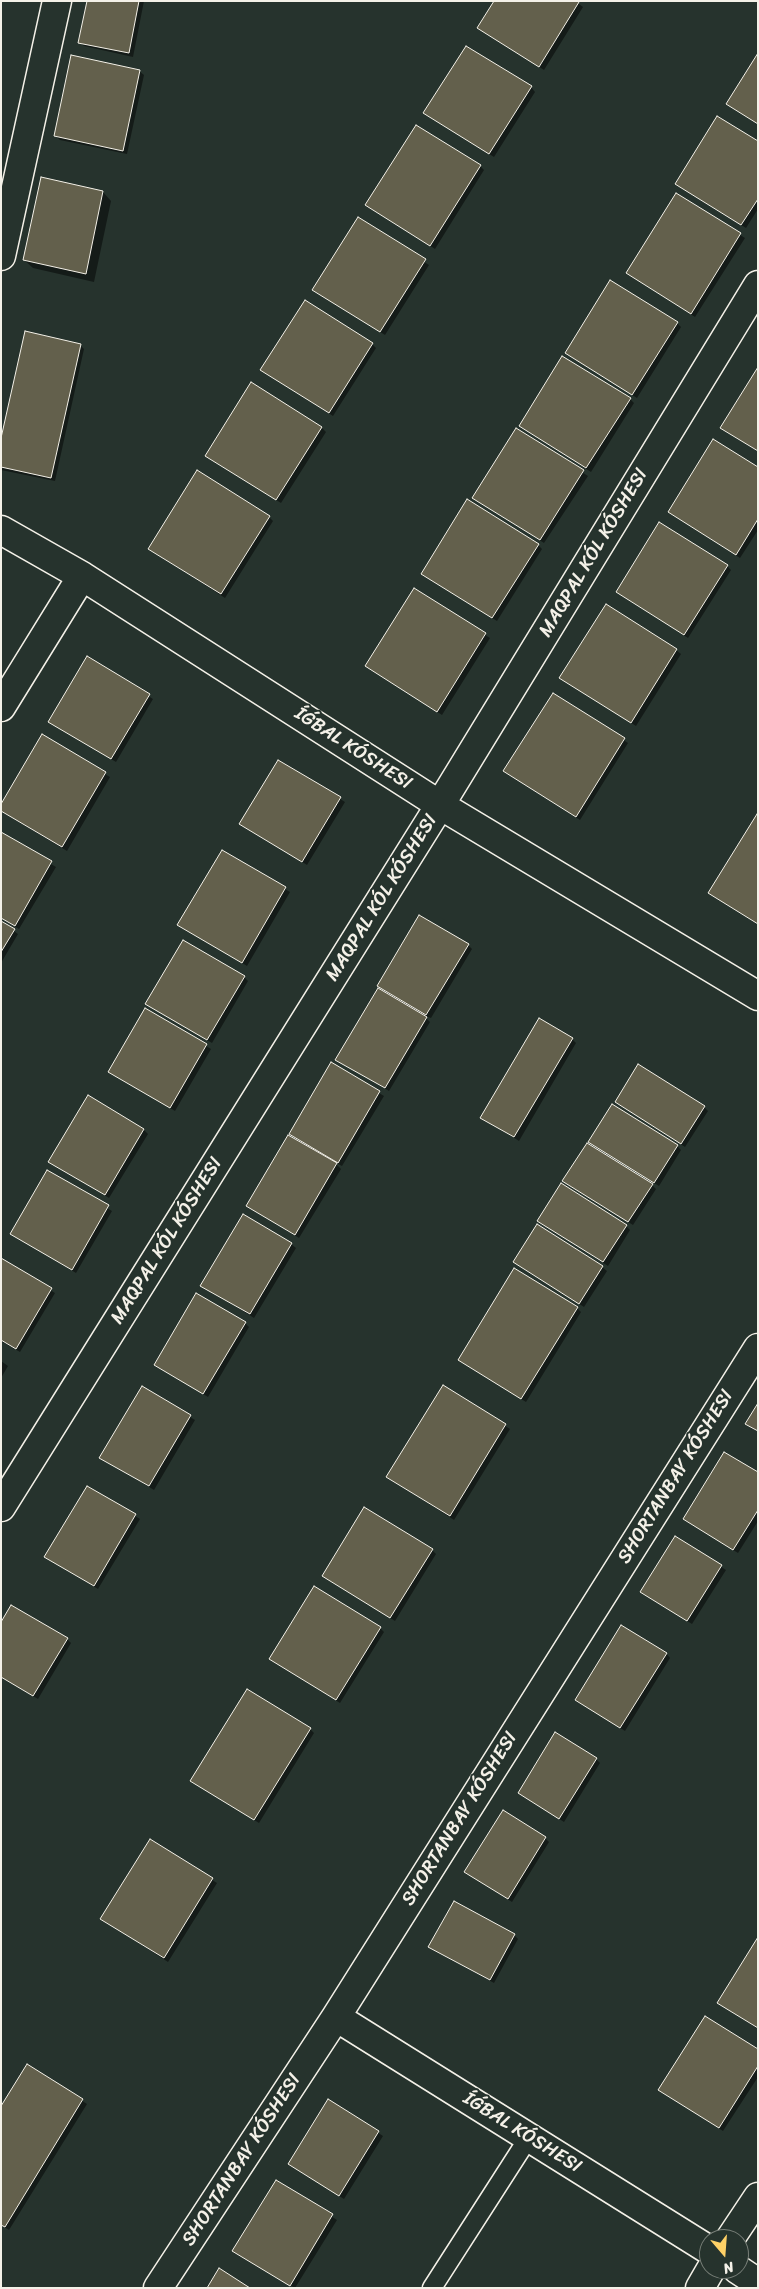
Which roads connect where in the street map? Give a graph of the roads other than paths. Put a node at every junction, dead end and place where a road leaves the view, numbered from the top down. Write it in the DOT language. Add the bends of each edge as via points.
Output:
graph roads {
  1 [pos="57,1"];
  2 [pos="1,256"];
  3 [pos="758,285"];
  4 [pos="1,530"];
  5 [pos="82,576"];
  6 [pos="1,707"];
  7 [pos="440,805"];
  8 [pos="758,996"];
  9 [pos="758,1348"];
  10 [pos="1,1507"];
  11 [pos="336,2017"];
  12 [pos="529,2138"];
  13 [pos="758,2197"];
  14 [pos="737,2229"];
  15 [pos="699,2244"];
  16 [pos="158,2288"];
  17 [pos="432,2288"];
  1 -- 2 [label="street"];
  3 -- 7 [label="street, MAQPAL KÓL KÓSHESI"];
  4 -- 5 [label="street, ÍǴBAL KÓSHESI"];
  5 -- 6 [label="street"];
  5 -- 7 [label="street, ÍǴBAL KÓSHESI"];
  7 -- 8 [label="street, ÍǴBAL KÓSHESI"];
  7 -- 10 [label="street, MAQPAL KÓL KÓSHESI"];
  9 -- 11 [label="street, SHORTANBAY KÓSHESI"];
  11 -- 12 [label="street, ÍǴBAL KÓSHESI"];
  11 -- 16 [label="street, SHORTANBAY KÓSHESI"];
  12 -- 15 [label="street, ÍǴBAL KÓSHESI"];
  12 -- 17 [label="lane"];
  13 -- 14 [label="street"];
}
